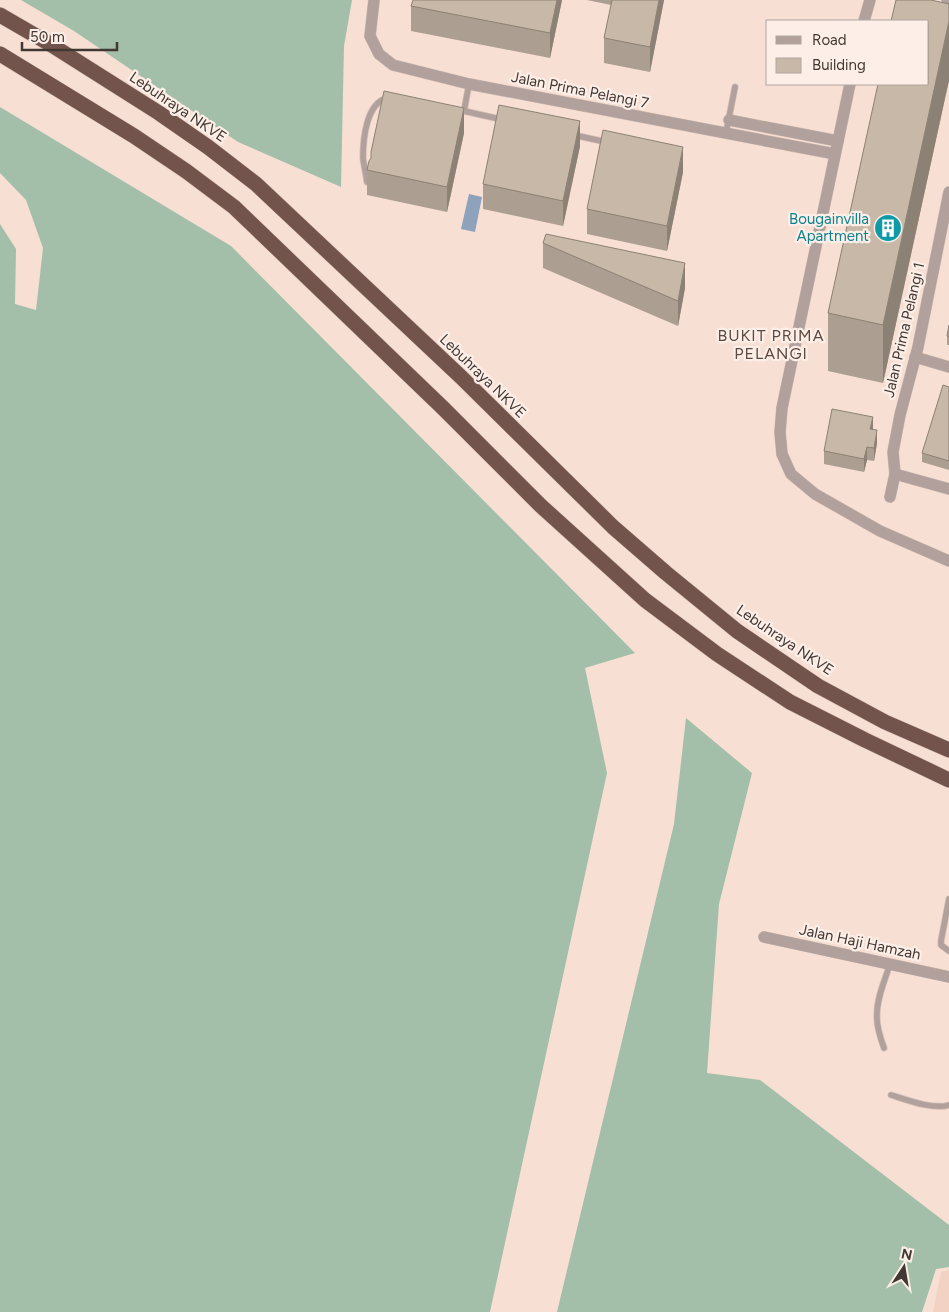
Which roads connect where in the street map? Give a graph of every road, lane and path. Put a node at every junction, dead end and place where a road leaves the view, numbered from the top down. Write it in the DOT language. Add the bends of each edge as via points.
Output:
graph roads {
  1 [pos="374,0"];
  2 [pos="870,0"];
  3 [pos="0,15"];
  4 [pos="864,20"];
  5 [pos="0,54"];
  6 [pos="469,84"];
  7 [pos="850,85"];
  8 [pos="735,87"];
  9 [pos="393,97"];
  10 [pos="455,109"];
  11 [pos="464,111"];
  12 [pos="728,120"];
  13 [pos="511,121"];
  14 [pos="726,133"];
  15 [pos="567,134"];
  16 [pos="838,141"];
  17 [pos="614,144"];
  18 [pos="835,154"];
  19 [pos="367,182"];
  20 [pos="949,192"];
  21 [pos="915,357"];
  22 [pos="949,367"];
  23 [pos="895,474"];
  24 [pos="949,490"];
  25 [pos="890,497"];
  26 [pos="949,561"];
  27 [pos="949,750"];
  28 [pos="949,780"];
  29 [pos="949,899"];
  30 [pos="764,937"];
  31 [pos="949,951"];
  32 [pos="890,964"];
  33 [pos="949,977"];
  34 [pos="884,1048"];
  35 [pos="891,1096"];
  36 [pos="949,1105"];
  1 -- 6 [label="street, Jalan Prima Pelangi 7" via="370,36 379,54 393,65"];
  2 -- 4 [label="street"];
  3 -- 27 [label="highway, Lebuhraya NKVE" via="159,113 256,184 461,377 613,527 738,631 818,686 885,722"];
  5 -- 28 [label="highway" via="134,136 234,208 541,506 645,600 717,654 790,702"];
  6 -- 11 [label="lane"];
  6 -- 14 [label="street, Jalan Prima Pelangi 7"];
  7 -- 16 [label="street"];
  8 -- 12 [label="lane"];
  9 -- 19 [label="lane" via="382,99 373,108 367,122 363,148"];
  10 -- 11 [label="lane"];
  11 -- 13 [label="lane"];
  12 -- 14 [label="lane"];
  12 -- 16 [label="street"];
  14 -- 18 [label="street, Jalan Prima Pelangi 7"];
  15 -- 17 [label="lane"];
  16 -- 18 [label="street"];
  18 -- 26 [label="street" via="782,408 782,454 791,474 815,494 880,531"];
  20 -- 21 [label="street, Jalan Prima Pelangi 1"];
  21 -- 22 [label="street"];
  21 -- 23 [label="street, Jalan Prima Pelangi 1" via="893,452"];
  23 -- 24 [label="street"];
  23 -- 25 [label="street, Jalan Prima Pelangi 1"];
  29 -- 31 [label="lane" via="941,945"];
  30 -- 32 [label="street, Jalan Haji Hamzah"];
  32 -- 33 [label="street, Jalan Haji Hamzah"];
  32 -- 34 [label="lane" via="876,1014"];
  35 -- 36 [label="lane" via="933,1106"];
}
